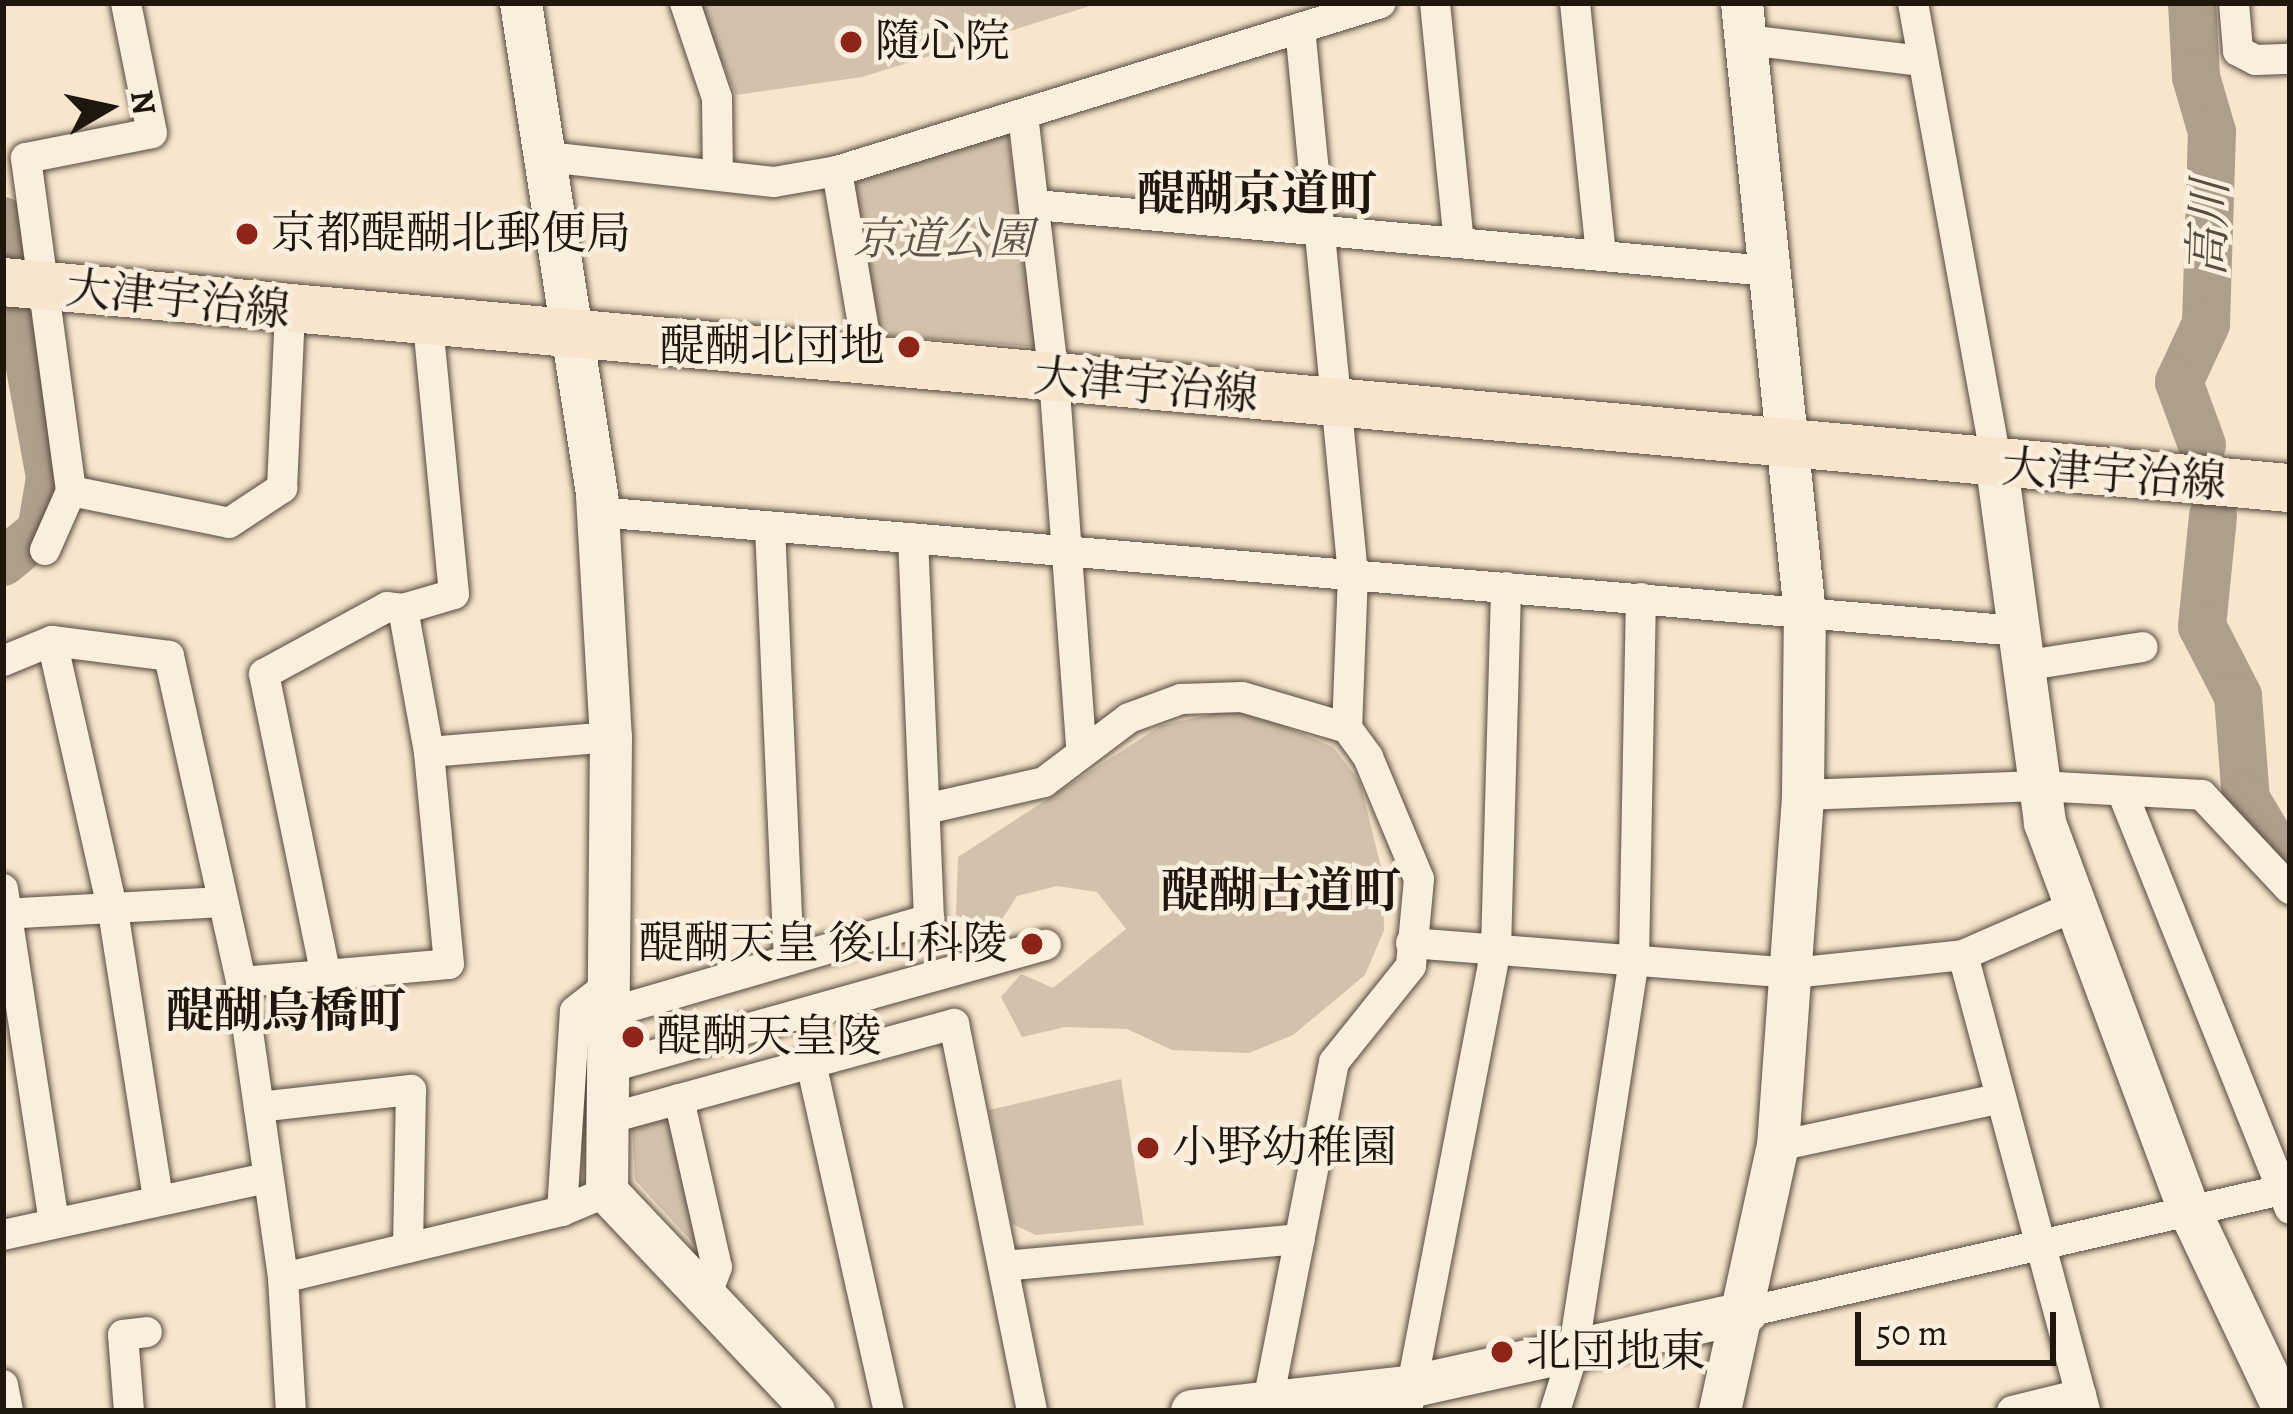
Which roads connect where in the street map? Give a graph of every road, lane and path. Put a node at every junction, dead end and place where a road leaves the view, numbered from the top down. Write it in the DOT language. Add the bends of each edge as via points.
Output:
graph roads {
  1 [pos="126,3"];
  2 [pos="521,3"];
  3 [pos="685,3"];
  4 [pos="1381,3"];
  5 [pos="1435,3"];
  6 [pos="1575,3"];
  7 [pos="1912,3"];
  8 [pos="2234,3"];
  9 [pos="1744,21"];
  10 [pos="1300,28"];
  11 [pos="2290,59"];
  12 [pos="1922,62"];
  13 [pos="1023,115"];
  14 [pos="547,157"];
  15 [pos="837,171"];
  16 [pos="718,176"];
  17 [pos="1036,206"];
  18 [pos="1322,230"];
  19 [pos="1459,243"];
  20 [pos="1600,256"];
  21 [pos="1768,271"];
  22 [pos="24,284"];
  23 [pos="290,311"];
  24 [pos="428,322"];
  25 [pos="576,334"];
  26 [pos="869,361"];
  27 [pos="1054,377"];
  28 [pos="1338,404"];
  29 [pos="1787,446"];
  30 [pos="1997,467"];
  31 [pos="2290,488"];
  32 [pos="71,491"];
  33 [pos="598,512"];
  34 [pos="770,527"];
  35 [pos="913,538"];
  36 [pos="45,550"];
  37 [pos="1064,551"];
  38 [pos="1353,574"];
  39 [pos="1506,587"];
  40 [pos="1641,598"];
  41 [pos="403,609"];
  42 [pos="1804,614"];
  43 [pos="52,641"];
  44 [pos="2143,646"];
  45 [pos="2020,649"];
  46 [pos="3,661"];
  47 [pos="1347,728"];
  48 [pos="611,737"];
  49 [pos="1081,749"];
  50 [pos="428,752"];
  51 [pos="2038,785"];
  52 [pos="2123,794"];
  53 [pos="1803,795"];
  54 [pos="930,808"];
  55 [pos="2290,889"];
  56 [pos="222,902"];
  57 [pos="6,906"];
  58 [pos="2073,907"];
  59 [pos="112,911"];
  60 [pos="1411,943"];
  61 [pos="1046,945"];
  62 [pos="1496,949"];
  63 [pos="1963,955"];
  64 [pos="789,960"];
  65 [pos="1634,960"];
  66 [pos="1792,973"];
  67 [pos="326,974"];
  68 [pos="241,982"];
  69 [pos="606,1001"];
  70 [pos="811,1063"];
  71 [pos="604,1069"];
  72 [pos="2001,1098"];
  73 [pos="679,1099"];
  74 [pos="259,1107"];
  75 [pos="603,1120"];
  76 [pos="1778,1146"];
  77 [pos="267,1178"];
  78 [pos="607,1192"];
  79 [pos="2287,1196"];
  80 [pos="158,1199"];
  81 [pos="2188,1208"];
  82 [pos="562,1211"];
  83 [pos="54,1223"];
  84 [pos="3,1235"];
  85 [pos="1300,1239"];
  86 [pos="2040,1243"];
  87 [pos="408,1247"];
  88 [pos="1003,1266"];
  89 [pos="283,1278"];
  90 [pos="706,1296"];
  91 [pos="1747,1312"];
  92 [pos="147,1332"];
  93 [pos="1573,1354"];
  94 [pos="3,1385"];
  95 [pos="1411,1398"];
  96 [pos="2083,1402"];
  97 [pos="1267,1406"];
  98 [pos="8,1411"];
  99 [pos="129,1411"];
  100 [pos="291,1411"];
  101 [pos="814,1411"];
  102 [pos="890,1411"];
  103 [pos="1032,1411"];
  104 [pos="1192,1411"];
  105 [pos="1556,1411"];
  106 [pos="1720,1411"];
  107 [pos="2012,1411"];
  108 [pos="2284,1411"];
  1 -- 22 [label="street" via="152,133 26,158"];
  2 -- 14 [label="street"];
  3 -- 16 [label="street" via="716,98"];
  4 -- 10 [label="street"];
  5 -- 19 [label="street"];
  6 -- 20 [label="street"];
  7 -- 12 [label="street"];
  8 -- 11 [label="street" via="2238,51 2256,60"];
  9 -- 12 [label="street"];
  9 -- 21 [label="street"];
  10 -- 13 [label="street"];
  10 -- 18 [label="street"];
  12 -- 30 [label="street"];
  13 -- 15 [label="street"];
  13 -- 17 [label="street"];
  14 -- 16 [label="street"];
  14 -- 25 [label="street"];
  15 -- 16 [label="street" via="774,182"];
  15 -- 26 [label="street"];
  17 -- 18 [label="street"];
  17 -- 27 [label="street"];
  18 -- 19 [label="street"];
  18 -- 28 [label="street"];
  19 -- 20 [label="street"];
  20 -- 21 [label="street"];
  21 -- 29 [label="street"];
  22 -- 23 [label="main road, 大津宇治線"];
  22 -- 32 [label="street"];
  23 -- 24 [label="main road, 大津宇治線"];
  23 -- 32 [label="street" via="282,488 229,524"];
  24 -- 25 [label="main road, 大津宇治線"];
  24 -- 41 [label="street" via="454,594"];
  25 -- 26 [label="main road, 大津宇治線"];
  25 -- 33 [label="street"];
  26 -- 27 [label="main road, 大津宇治線"];
  27 -- 28 [label="main road, 大津宇治線"];
  27 -- 37 [label="street"];
  28 -- 29 [label="main road, 大津宇治線"];
  28 -- 38 [label="street"];
  29 -- 30 [label="main road, 大津宇治線"];
  29 -- 42 [label="street"];
  30 -- 31 [label="main road, 大津宇治線"];
  30 -- 45 [label="street"];
  32 -- 36 [label="street"];
  33 -- 34 [label="street"];
  33 -- 48 [label="street"];
  34 -- 35 [label="street"];
  34 -- 64 [label="street"];
  35 -- 37 [label="street"];
  35 -- 54 [label="street"];
  37 -- 38 [label="street"];
  37 -- 49 [label="street"];
  38 -- 39 [label="street"];
  38 -- 47 [label="street"];
  39 -- 40 [label="street"];
  39 -- 62 [label="street"];
  40 -- 42 [label="street"];
  40 -- 65 [label="street"];
  41 -- 50 [label="street"];
  41 -- 67 [label="street" via="387,607 264,674"];
  42 -- 45 [label="street"];
  42 -- 53 [label="street"];
  43 -- 46 [label="street"];
  43 -- 56 [label="street" via="169,656"];
  43 -- 59 [label="street"];
  44 -- 45 [label="street"];
  45 -- 51 [label="street"];
  47 -- 49 [label="street" via="1242,697 1181,699 1129,718"];
  47 -- 60 [label="street" via="1394,808 1419,879"];
  48 -- 50 [label="street"];
  48 -- 69 [label="street"];
  49 -- 54 [label="street" via="1045,782"];
  50 -- 67 [label="street" via="449,964"];
  51 -- 52 [label="street"];
  51 -- 53 [label="street"];
  51 -- 58 [label="street"];
  52 -- 55 [label="street" via="2202,796"];
  52 -- 79 [label="street"];
  53 -- 66 [label="street"];
  54 -- 64 [label="street" via="929,919"];
  56 -- 59 [label="street"];
  56 -- 68 [label="street"];
  57 -- 59 [label="street"];
  57 -- 83 [label="street"];
  58 -- 63 [label="street"];
  58 -- 81 [label="street"];
  59 -- 80 [label="street"];
  60 -- 62 [label="street"];
  60 -- 85 [label="street" via="1411,966 1334,1062"];
  61 -- 71 [label="street"];
  62 -- 65 [label="street"];
  62 -- 95 [label="street"];
  63 -- 66 [label="street"];
  63 -- 72 [label="street"];
  64 -- 69 [label="street"];
  65 -- 66 [label="street"];
  65 -- 93 [label="street"];
  66 -- 76 [label="street"];
  67 -- 68 [label="street"];
  68 -- 74 [label="street"];
  69 -- 71 [label="street"];
  69 -- 82 [label="street" via="575,1011"];
  70 -- 73 [label="street"];
  70 -- 88 [label="street" via="954,1024"];
  70 -- 102 [label="street"];
  71 -- 75 [label="street"];
  72 -- 76 [label="street"];
  72 -- 86 [label="street"];
  73 -- 75 [label="street"];
  73 -- 90 [label="street" via="717,1268"];
  74 -- 77 [label="street"];
  74 -- 87 [label="street" via="411,1090"];
  75 -- 78 [label="street"];
  76 -- 91 [label="street"];
  77 -- 80 [label="street"];
  77 -- 89 [label="street"];
  78 -- 82 [label="street"];
  78 -- 90 [label="street"];
  79 -- 81 [label="street"];
  80 -- 83 [label="street"];
  81 -- 86 [label="street"];
  81 -- 108 [label="street"];
  82 -- 87 [label="street"];
  83 -- 84 [label="street"];
  85 -- 88 [label="street"];
  85 -- 97 [label="street"];
  86 -- 91 [label="street"];
  86 -- 96 [label="street"];
  87 -- 89 [label="street"];
  88 -- 103 [label="street"];
  89 -- 100 [label="street"];
  90 -- 101 [label="street"];
  91 -- 93 [label="street"];
  91 -- 106 [label="street"];
  92 -- 99 [label="street" via="123,1334"];
  93 -- 95 [label="street"];
  93 -- 105 [label="street"];
  94 -- 98 [label="street"];
  95 -- 97 [label="street"];
  96 -- 107 [label="street"];
  97 -- 104 [label="street"];
}
